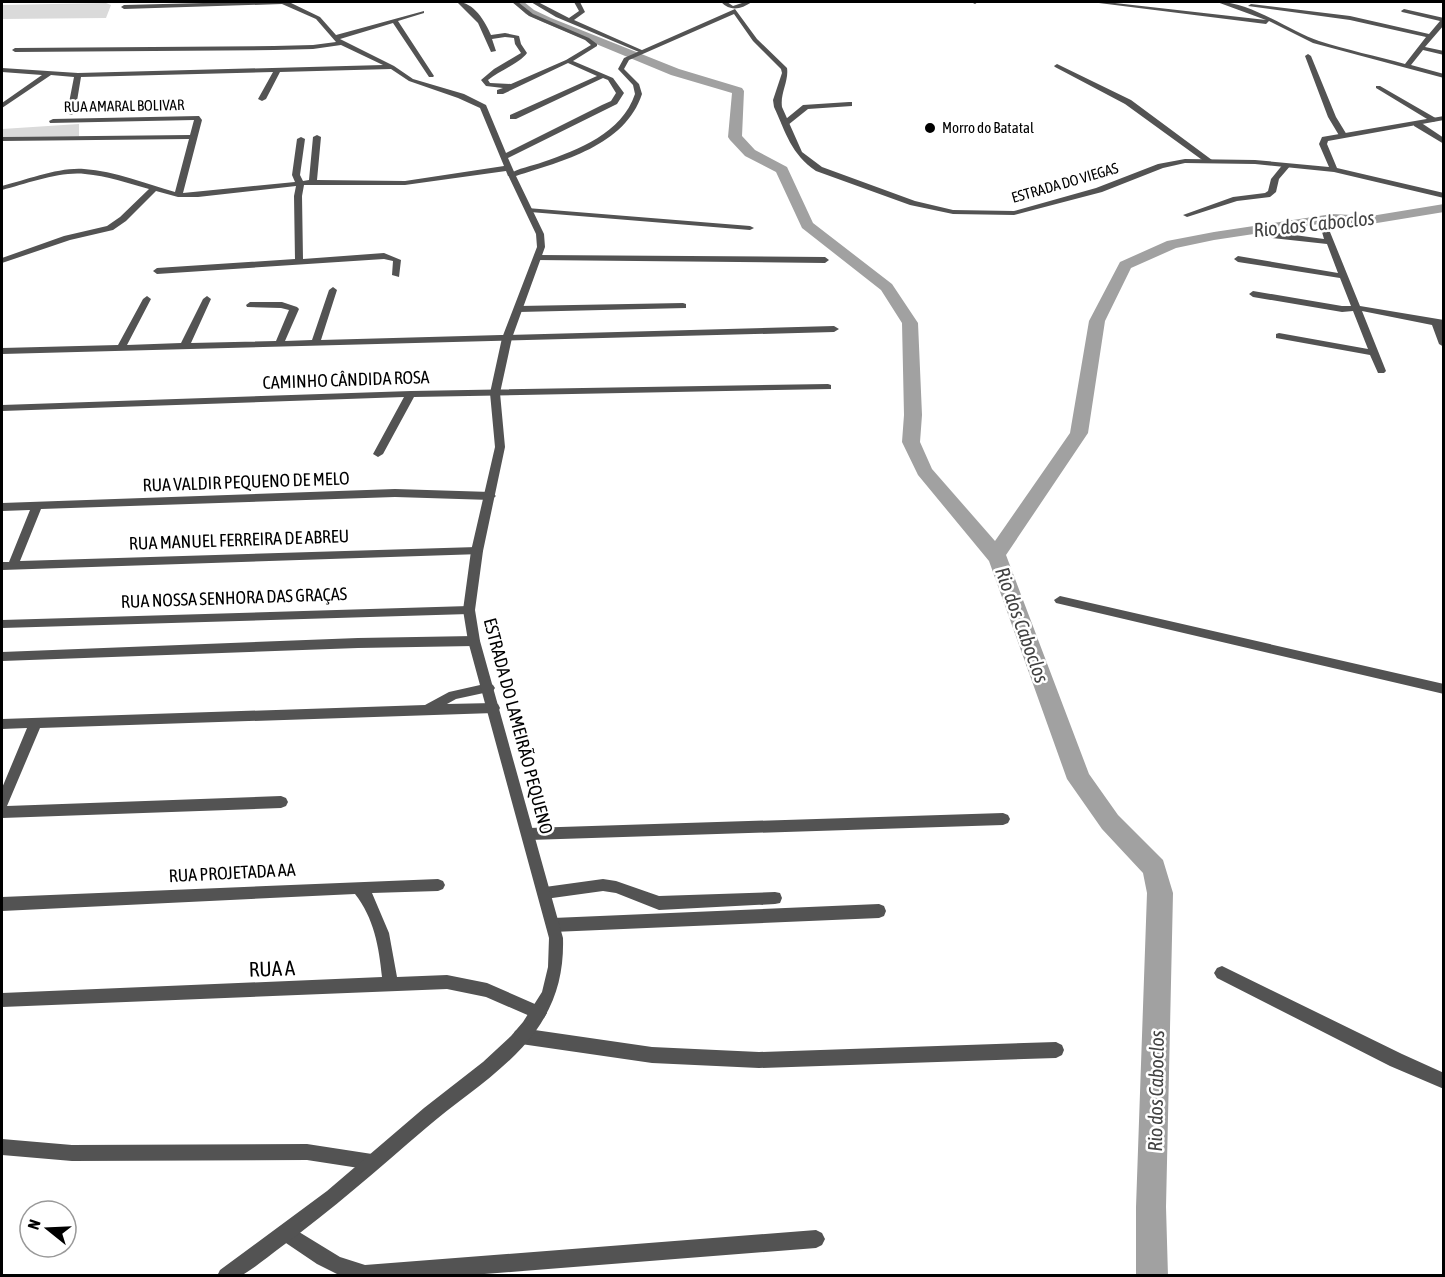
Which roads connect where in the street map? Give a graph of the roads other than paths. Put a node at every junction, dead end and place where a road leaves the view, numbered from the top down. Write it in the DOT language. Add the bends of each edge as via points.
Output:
graph roads {
  1 [pos="287,2"];
  2 [pos="460,2"];
  3 [pos="515,2"];
  4 [pos="534,2"];
  5 [pos="577,2"];
  6 [pos="724,2"];
  7 [pos="749,2"];
  8 [pos="1095,2"];
  9 [pos="1220,2"];
  10 [pos="1229,4"];
  11 [pos="124,7"];
  12 [pos="734,7"];
  13 [pos="1404,11"];
  14 [pos="422,12"];
  15 [pos="558,16"];
  16 [pos="543,20"];
  17 [pos="1443,20"];
  18 [pos="395,21"];
  19 [pos="569,21"];
  20 [pos="1276,23"];
  21 [pos="1430,36"];
  22 [pos="489,37"];
  23 [pos="338,40"];
  24 [pos="1421,48"];
  25 [pos="15,50"];
  26 [pos="493,51"];
  27 [pos="640,52"];
  28 [pos="1443,53"];
  29 [pos="1308,56"];
  30 [pos="568,61"];
  31 [pos="1407,65"];
  32 [pos="1057,66"];
  33 [pos="392,67"];
  34 [pos="2,70"];
  35 [pos="278,70"];
  36 [pos="48,74"];
  37 [pos="78,75"];
  38 [pos="602,75"];
  39 [pos="431,76"];
  40 [pos="1443,76"];
  41 [pos="513,86"];
  42 [pos="1378,87"];
  43 [pos="500,92"];
  44 [pos="262,99"];
  45 [pos="849,104"];
  46 [pos="2,106"];
  47 [pos="72,113"];
  48 [pos="513,117"];
  49 [pos="1443,118"];
  50 [pos="1435,120"];
  51 [pos="53,121"];
  52 [pos="785,123"];
  53 [pos="1417,124"];
  54 [pos="1343,135"];
  55 [pos="193,136"];
  56 [pos="317,136"];
  57 [pos="2,139"];
  58 [pos="301,140"];
  59 [pos="1443,142"];
  60 [pos="504,157"];
  61 [pos="1208,160"];
  62 [pos="1287,165"];
  63 [pos="1334,170"];
  64 [pos="510,171"];
  65 [pos="313,182"];
  66 [pos="300,184"];
  67 [pos="2,188"];
  68 [pos="155,188"];
  69 [pos="178,195"];
  70 [pos="1443,196"];
  71 [pos="530,210"];
  72 [pos="1187,215"];
  73 [pos="750,228"];
  74 [pos="1326,232"];
  75 [pos="1272,235"];
  76 [pos="1330,242"];
  77 [pos="538,258"];
  78 [pos="1238,259"];
  79 [pos="825,260"];
  80 [pos="2,261"];
  81 [pos="299,261"];
  82 [pos="157,271"];
  83 [pos="396,275"];
  84 [pos="1342,276"];
  85 [pos="333,290"];
  86 [pos="1252,294"];
  87 [pos="147,299"];
  88 [pos="207,299"];
  89 [pos="250,305"];
  90 [pos="684,306"];
  91 [pos="1357,308"];
  92 [pos="519,309"];
  93 [pos="1440,323"];
  94 [pos="834,329"];
  95 [pos="1279,336"];
  96 [pos="507,338"];
  97 [pos="315,344"];
  98 [pos="1443,344"];
  99 [pos="185,345"];
  100 [pos="279,345"];
  101 [pos="122,346"];
  102 [pos="2,351"];
  103 [pos="1372,353"];
  104 [pos="1381,371"];
  105 [pos="828,387"];
  106 [pos="495,393"];
  107 [pos="411,394"];
  108 [pos="2,408"];
  109 [pos="378,454"];
  110 [pos="491,496"];
  111 [pos="2,507"];
  112 [pos="36,507"];
  113 [pos="477,551"];
  114 [pos="7,566"];
  115 [pos="1060,600"];
  116 [pos="469,610"];
  117 [pos="2,624"];
  118 [pos="474,641"];
  119 [pos="2,657"];
  120 [pos="489,688"];
  121 [pos="1443,689"];
  122 [pos="495,708"];
  123 [pos="425,711"];
  124 [pos="36,723"];
  125 [pos="2,724"];
  126 [pos="281,802"];
  127 [pos="2,803"];
  128 [pos="2,812"];
  129 [pos="1003,819"];
  130 [pos="529,834"];
  131 [pos="438,885"];
  132 [pos="360,886"];
  133 [pos="545,893"];
  134 [pos="775,898"];
  135 [pos="2,903"];
  136 [pos="879,911"];
  137 [pos="553,925"];
  138 [pos="1222,973"];
  139 [pos="390,985"];
  140 [pos="2,1000"];
  141 [pos="539,1013"];
  142 [pos="520,1036"];
  143 [pos="1056,1050"];
  144 [pos="1443,1081"];
  145 [pos="2,1148"];
  146 [pos="372,1162"];
  147 [pos="286,1233"];
  148 [pos="816,1239"];
  149 [pos="226,1275"];
  1 -- 11 [label="street"];
  1 -- 23 [label="street, ESTRADA DO LAMEIRÃO PEQUENO" via="318,18"];
  2 -- 22 [label="street" via="476,13"];
  3 -- 16 [label="street"];
  4 -- 15 [label="street"];
  5 -- 19 [label="street" via="582,12"];
  6 -- 12 [label="street, ESTRADA DO VIEGAS"];
  7 -- 12 [label="street"];
  8 -- 20 [label="street"];
  9 -- 10 [label="street"];
  10 -- 20 [label="street"];
  10 -- 21 [label="street" via="1350,18"];
  12 -- 27 [label="street"];
  12 -- 52 [label="street, ESTRADA DO VIEGAS" via="755,39 784,68 777,100"];
  13 -- 17 [label="street"];
  14 -- 18 [label="street"];
  15 -- 16 [label="street"];
  15 -- 19 [label="street"];
  16 -- 30 [label="street" via="594,43"];
  17 -- 21 [label="street"];
  18 -- 23 [label="street"];
  18 -- 39 [label="street"];
  19 -- 27 [label="street"];
  20 -- 31 [label="street" via="1315,42"];
  21 -- 24 [label="street"];
  22 -- 26 [label="street"];
  22 -- 41 [label="street" via="517,37 522,56 484,80 488,85"];
  23 -- 25 [label="street" via="295,48"];
  23 -- 33 [label="street, ESTRADA DO LAMEIRÃO PEQUENO"];
  24 -- 28 [label="street"];
  24 -- 31 [label="street"];
  27 -- 64 [label="street" via="626,59 621,69 636,85 638,98 614,130 591,145"];
  29 -- 54 [label="street"];
  30 -- 38 [label="street"];
  30 -- 41 [label="street"];
  31 -- 40 [label="street"];
  32 -- 61 [label="street" via="1128,102"];
  33 -- 35 [label="street"];
  33 -- 60 [label="street, ESTRADA DO LAMEIRÃO PEQUENO" via="411,80 483,107"];
  34 -- 36 [label="street"];
  35 -- 37 [label="street"];
  35 -- 44 [label="street"];
  36 -- 37 [label="street"];
  36 -- 46 [label="street"];
  37 -- 47 [label="street"];
  38 -- 48 [label="street"];
  38 -- 60 [label="street" via="618,87 620,93 614,102"];
  41 -- 43 [label="street"];
  42 -- 50 [label="street"];
  45 -- 52 [label="street" via="806,107"];
  49 -- 50 [label="street"];
  50 -- 53 [label="street"];
  51 -- 55 [label="street, RUA AMARAL BOLIVAR" via="196,118"];
  52 -- 61 [label="street, ESTRADA DO VIEGAS" via="799,153 819,169 904,200 953,212 1014,213 1099,190 1161,166"];
  53 -- 54 [label="street"];
  53 -- 59 [label="street"];
  54 -- 63 [label="street" via="1323,141"];
  55 -- 57 [label="street"];
  55 -- 69 [label="street"];
  56 -- 65 [label="street"];
  58 -- 66 [label="street" via="296,175"];
  60 -- 64 [label="street, ESTRADA DO LAMEIRÃO PEQUENO"];
  61 -- 62 [label="street, ESTRADA DO VIEGAS"];
  62 -- 63 [label="street, ESTRADA DO VIEGAS"];
  62 -- 72 [label="street" via="1267,195 1236,199"];
  63 -- 70 [label="street, ESTRADA DO VIEGAS"];
  64 -- 65 [label="street" via="405,183"];
  64 -- 71 [label="street, ESTRADA DO LAMEIRÃO PEQUENO"];
  65 -- 66 [label="street"];
  66 -- 69 [label="street"];
  66 -- 81 [label="street"];
  67 -- 68 [label="street" via="76,171"];
  68 -- 69 [label="street"];
  68 -- 80 [label="street" via="110,228 67,237"];
  71 -- 73 [label="street"];
  71 -- 77 [label="street, ESTRADA DO LAMEIRÃO PEQUENO" via="540,234"];
  74 -- 76 [label="street"];
  75 -- 76 [label="street"];
  76 -- 84 [label="street"];
  77 -- 79 [label="street"];
  77 -- 92 [label="street, ESTRADA DO LAMEIRÃO PEQUENO"];
  78 -- 84 [label="street"];
  81 -- 82 [label="street"];
  81 -- 83 [label="street" via="389,256 397,260"];
  84 -- 91 [label="street"];
  85 -- 97 [label="street"];
  86 -- 91 [label="street"];
  87 -- 101 [label="street"];
  88 -- 99 [label="street"];
  89 -- 100 [label="street" via="294,309"];
  90 -- 92 [label="street"];
  91 -- 93 [label="street"];
  91 -- 103 [label="street"];
  92 -- 96 [label="street, ESTRADA DO LAMEIRÃO PEQUENO"];
  93 -- 98 [label="street"];
  94 -- 96 [label="street"];
  95 -- 103 [label="street"];
  96 -- 97 [label="street"];
  96 -- 106 [label="street, ESTRADA DO LAMEIRÃO PEQUENO"];
  97 -- 100 [label="street"];
  99 -- 100 [label="street"];
  99 -- 101 [label="street"];
  101 -- 102 [label="street"];
  103 -- 104 [label="street"];
  105 -- 106 [label="street, CAMINHO CÂNDIDA ROSA"];
  106 -- 107 [label="street, CAMINHO CÂNDIDA ROSA"];
  106 -- 110 [label="street, ESTRADA DO LAMEIRÃO PEQUENO" via="500,447"];
  107 -- 108 [label="street, CAMINHO CÂNDIDA ROSA"];
  107 -- 109 [label="street"];
  110 -- 112 [label="street, RUA VALDIR PEQUENO DE MELO" via="395,493"];
  110 -- 113 [label="street, ESTRADA DO LAMEIRÃO PEQUENO"];
  111 -- 112 [label="street, RUA VALDIR PEQUENO DE MELO"];
  112 -- 114 [label="street"];
  113 -- 114 [label="street, RUA MANUEL FERREIRA DE ABREU"];
  113 -- 116 [label="street, ESTRADA DO LAMEIRÃO PEQUENO"];
  115 -- 121 [label="street"];
  116 -- 117 [label="street, RUA NOSSA SENHORA DAS GRAÇAS"];
  116 -- 118 [label="street, ESTRADA DO LAMEIRÃO PEQUENO"];
  118 -- 119 [label="street"];
  118 -- 120 [label="street, ESTRADA DO LAMEIRÃO PEQUENO"];
  120 -- 122 [label="street, ESTRADA DO LAMEIRÃO PEQUENO"];
  120 -- 123 [label="street" via="453,695"];
  122 -- 123 [label="street"];
  122 -- 130 [label="street, ESTRADA DO LAMEIRÃO PEQUENO"];
  123 -- 124 [label="street"];
  124 -- 125 [label="street"];
  124 -- 127 [label="street"];
  126 -- 128 [label="street"];
  129 -- 130 [label="street"];
  130 -- 133 [label="street, ESTRADA DO LAMEIRÃO PEQUENO"];
  131 -- 132 [label="street, RUA PROJETADA AA"];
  132 -- 135 [label="street, RUA PROJETADA AA"];
  132 -- 139 [label="street" via="381,929"];
  133 -- 134 [label="street" via="603,885 659,903"];
  133 -- 137 [label="street, ESTRADA DO LAMEIRÃO PEQUENO"];
  136 -- 137 [label="street"];
  137 -- 141 [label="street, ESTRADA DO LAMEIRÃO PEQUENO" via="557,969"];
  138 -- 144 [label="street"];
  139 -- 140 [label="street, RUA A"];
  139 -- 141 [label="street, RUA A" via="468,984"];
  141 -- 142 [label="street, ESTRADA DO LAMEIRÃO PEQUENO"];
  142 -- 143 [label="street" via="652,1055 759,1060"];
  142 -- 146 [label="street, ESTRADA DO LAMEIRÃO PEQUENO"];
  145 -- 146 [label="street" via="72,1153 306,1152"];
  146 -- 147 [label="street, ESTRADA DO LAMEIRÃO PEQUENO"];
  147 -- 148 [label="street" via="334,1264 365,1274"];
  147 -- 149 [label="street, ESTRADA DO LAMEIRÃO PEQUENO"];
}
